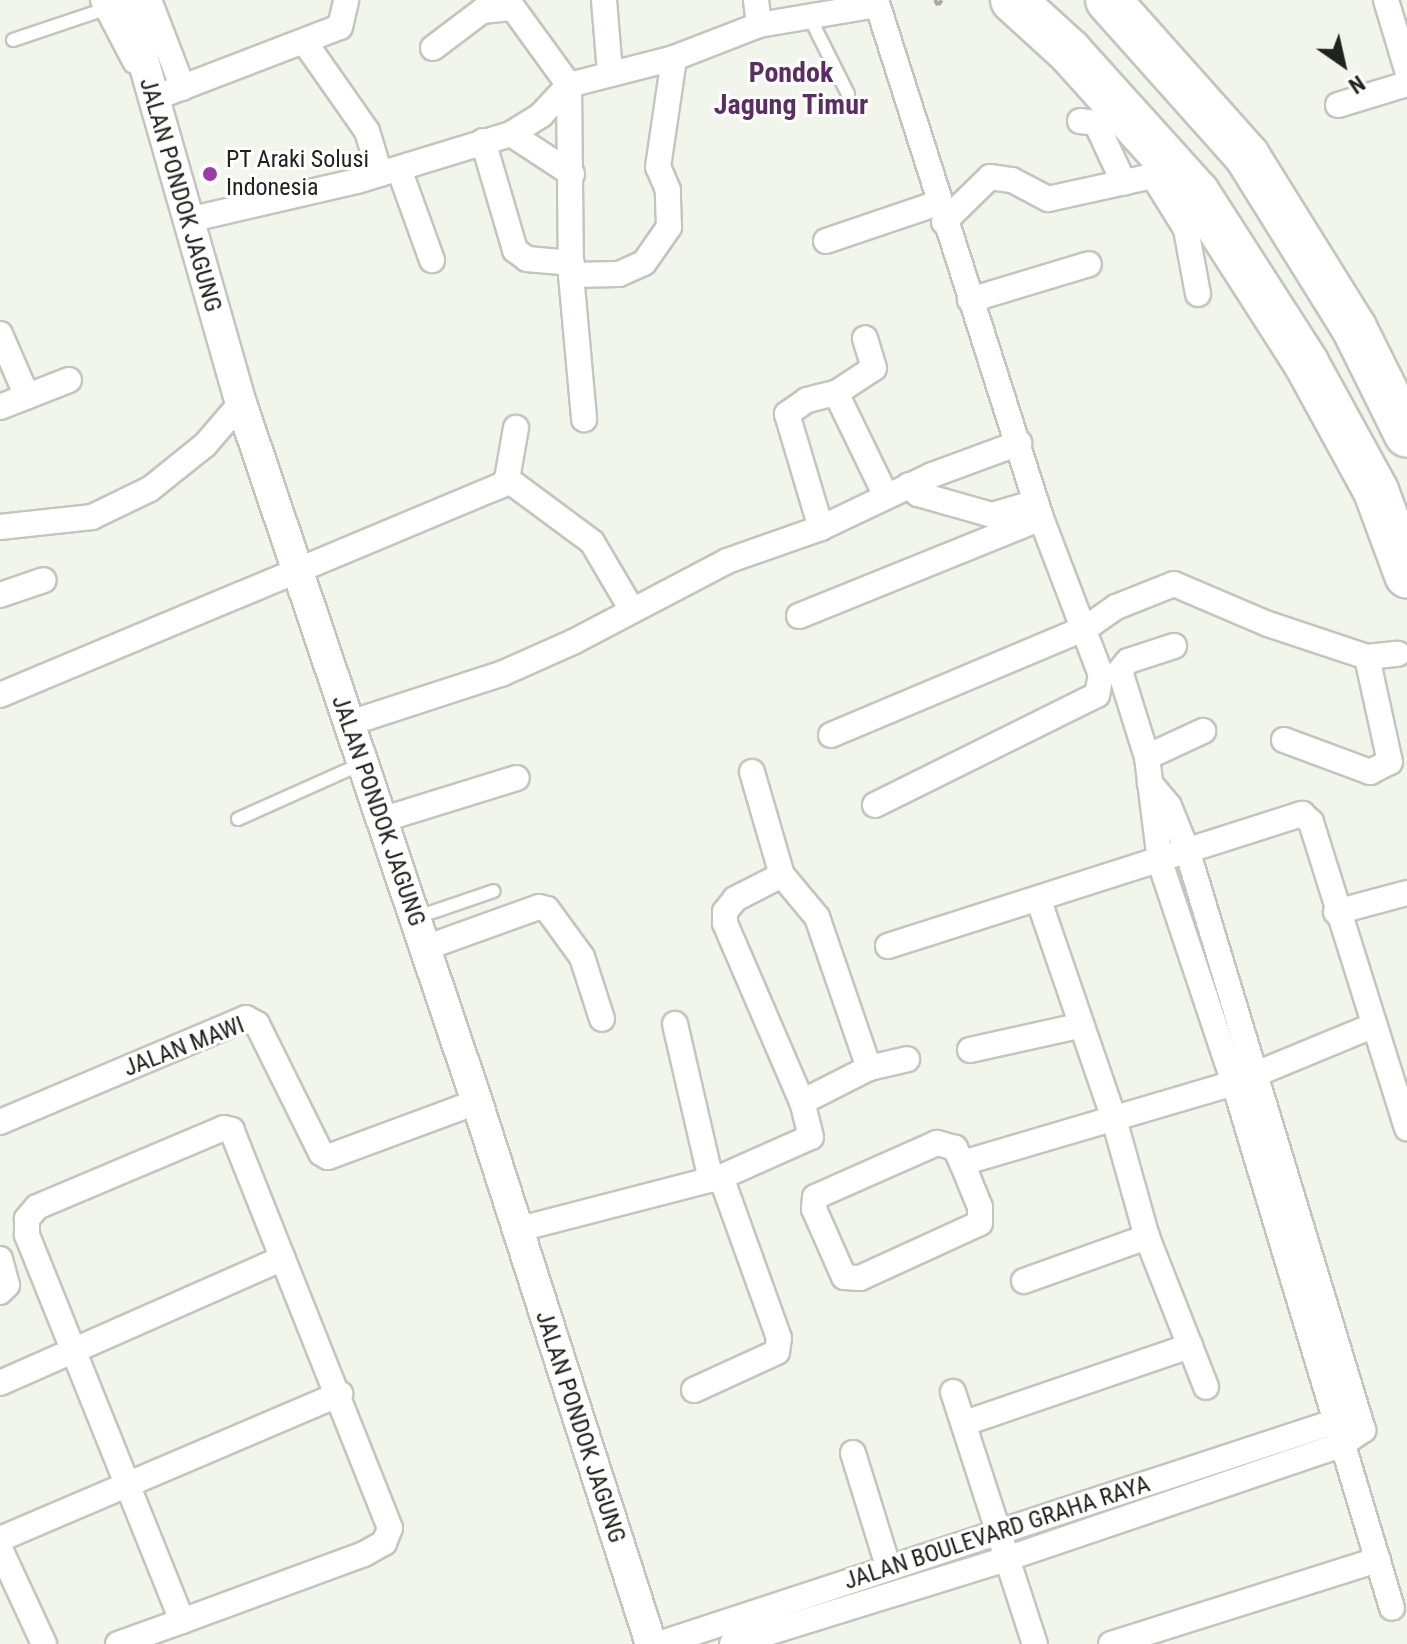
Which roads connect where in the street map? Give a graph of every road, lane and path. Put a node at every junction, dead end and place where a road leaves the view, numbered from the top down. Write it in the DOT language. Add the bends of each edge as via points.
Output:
graph roads {
  1 [pos="346,0"];
  2 [pos="604,0"];
  3 [pos="756,0"];
  4 [pos="935,0"];
  5 [pos="942,0"];
  6 [pos="1013,0"];
  7 [pos="1108,0"];
  8 [pos="877,2"];
  9 [pos="133,5"];
  10 [pos="1394,5"];
  11 [pos="810,18"];
  12 [pos="759,25"];
  13 [pos="13,40"];
  14 [pos="306,44"];
  15 [pos="433,48"];
  16 [pos="674,58"];
  17 [pos="1407,70"];
  18 [pos="610,73"];
  19 [pos="1407,84"];
  20 [pos="569,85"];
  21 [pos="183,88"];
  22 [pos="149,90"];
  23 [pos="848,94"];
  24 [pos="1338,105"];
  25 [pos="1080,121"];
  26 [pos="511,134"];
  27 [pos="483,141"];
  28 [pos="389,172"];
  29 [pos="572,174"];
  30 [pos="1124,183"];
  31 [pos="941,212"];
  32 [pos="188,220"];
  33 [pos="826,241"];
  34 [pos="432,260"];
  35 [pos="1089,264"];
  36 [pos="571,269"];
  37 [pos="1198,294"];
  38 [pos="970,300"];
  39 [pos="0,334"];
  40 [pos="865,338"];
  41 [pos="69,380"];
  42 [pos="836,393"];
  43 [pos="27,396"];
  44 [pos="241,403"];
  45 [pos="0,407"];
  46 [pos="584,419"];
  47 [pos="516,428"];
  48 [pos="1407,435"];
  49 [pos="1019,443"];
  50 [pos="507,479"];
  51 [pos="909,485"];
  52 [pos="886,496"];
  53 [pos="1038,510"];
  54 [pos="0,527"];
  55 [pos="821,528"];
  56 [pos="295,567"];
  57 [pos="1407,575"];
  58 [pos="44,580"];
  59 [pos="0,595"];
  60 [pos="632,610"];
  61 [pos="799,616"];
  62 [pos="1086,628"];
  63 [pos="1174,646"];
  64 [pos="1398,654"];
  65 [pos="1367,657"];
  66 [pos="0,695"];
  67 [pos="347,724"];
  68 [pos="1203,731"];
  69 [pos="831,735"];
  70 [pos="1284,740"];
  71 [pos="1147,757"];
  72 [pos="361,764"];
  73 [pos="752,772"];
  74 [pos="517,778"];
  75 [pos="1150,783"];
  76 [pos="875,805"];
  77 [pos="238,819"];
  78 [pos="381,820"];
  79 [pos="1188,853"];
  80 [pos="1160,862"];
  81 [pos="782,875"];
  82 [pos="494,891"];
  83 [pos="1407,893"];
  84 [pos="1039,901"];
  85 [pos="1336,912"];
  86 [pos="415,918"];
  87 [pos="888,946"];
  88 [pos="425,948"];
  89 [pos="602,1019"];
  90 [pos="675,1024"];
  91 [pos="1375,1025"];
  92 [pos="1078,1026"];
  93 [pos="970,1050"];
  94 [pos="907,1059"];
  95 [pos="869,1068"];
  96 [pos="1257,1074"];
  97 [pos="1234,1083"];
  98 [pos="477,1102"];
  99 [pos="802,1102"];
  100 [pos="1114,1119"];
  101 [pos="0,1122"];
  102 [pos="1407,1128"];
  103 [pos="962,1163"];
  104 [pos="716,1178"];
  105 [pos="516,1230"];
  106 [pos="1147,1237"];
  107 [pos="283,1258"];
  108 [pos="0,1259"];
  109 [pos="1024,1281"];
  110 [pos="0,1292"];
  111 [pos="1190,1346"];
  112 [pos="73,1349"];
  113 [pos="0,1383"];
  114 [pos="1206,1387"];
  115 [pos="694,1390"];
  116 [pos="953,1392"];
  117 [pos="340,1394"];
  118 [pos="965,1423"];
  119 [pos="1338,1433"];
  120 [pos="853,1453"];
  121 [pos="126,1482"];
  122 [pos="1000,1534"];
  123 [pos="0,1539"];
  124 [pos="0,1549"];
  125 [pos="1006,1559"];
  126 [pos="1378,1560"];
  127 [pos="888,1566"];
  128 [pos="1392,1608"];
  129 [pos="182,1621"];
  130 [pos="646,1638"];
  131 [pos="44,1644"];
  132 [pos="118,1644"];
  133 [pos="732,1644"];
  134 [pos="1035,1644"];
  135 [pos="1111,1644"];
  1 -- 14 [label="street" via="340,27"];
  2 -- 18 [label="street"];
  3 -- 12 [label="street"];
  4 -- 5 [label="path" via="937,5"];
  6 -- 57 [label="highway" via="1069,51 1197,193 1306,363 1362,466"];
  7 -- 48 [label="highway" via="1247,156 1354,328"];
  8 -- 11 [label="street"];
  8 -- 31 [label="street"];
  9 -- 13 [label="lane"];
  9 -- 21 [label="street"];
  9 -- 22 [label="street, JALAN PONDOK JAGUNG"];
  10 -- 17 [label="street"];
  11 -- 12 [label="street"];
  11 -- 23 [label="lane"];
  12 -- 16 [label="street"];
  14 -- 21 [label="street"];
  14 -- 28 [label="street"];
  15 -- 20 [label="street" via="482,11 513,8"];
  16 -- 18 [label="street"];
  16 -- 36 [label="street" via="658,167 668,190 669,227 644,263 619,274"];
  18 -- 20 [label="street"];
  19 -- 24 [label="street"];
  20 -- 26 [label="street" via="541,115"];
  20 -- 29 [label="street"];
  21 -- 22 [label="street"];
  22 -- 32 [label="street, JALAN PONDOK JAGUNG"];
  25 -- 30 [label="street" via="1096,123"];
  26 -- 27 [label="street"];
  26 -- 29 [label="street"];
  27 -- 28 [label="street"];
  27 -- 36 [label="street" via="515,250 527,259"];
  28 -- 32 [label="street"];
  28 -- 34 [label="street"];
  29 -- 36 [label="street"];
  30 -- 31 [label="street" via="1048,199 1012,180 990,177"];
  30 -- 37 [label="street" via="1155,177 1186,229"];
  31 -- 33 [label="street"];
  31 -- 38 [label="street"];
  32 -- 44 [label="street, JALAN PONDOK JAGUNG"];
  35 -- 38 [label="street"];
  36 -- 46 [label="street"];
  38 -- 49 [label="street"];
  39 -- 43 [label="street"];
  40 -- 42 [label="street" via="874,368"];
  41 -- 43 [label="street"];
  42 -- 52 [label="street"];
  42 -- 55 [label="street" via="807,400 787,414"];
  43 -- 45 [label="street"];
  44 -- 54 [label="street" via="205,445 150,489 92,517"];
  44 -- 56 [label="street, JALAN PONDOK JAGUNG"];
  47 -- 50 [label="street"];
  49 -- 51 [label="street"];
  49 -- 53 [label="street"];
  50 -- 56 [label="street"];
  50 -- 60 [label="street" via="592,542"];
  51 -- 52 [label="street"];
  51 -- 53 [label="street" via="918,494 992,515"];
  52 -- 55 [label="street"];
  53 -- 61 [label="street"];
  53 -- 62 [label="street"];
  55 -- 60 [label="street" via="727,561"];
  56 -- 66 [label="street"];
  56 -- 67 [label="street, JALAN PONDOK JAGUNG"];
  58 -- 59 [label="street"];
  60 -- 67 [label="street" via="501,674"];
  62 -- 65 [label="street" via="1116,607 1174,584 1268,624"];
  62 -- 69 [label="street"];
  62 -- 76 [label="street" via="1101,675 1097,695"];
  63 -- 71 [label="street" via="1128,661 1120,671"];
  64 -- 65 [label="street"];
  65 -- 70 [label="street" via="1390,762 1370,772"];
  67 -- 72 [label="street, JALAN PONDOK JAGUNG"];
  68 -- 71 [label="street"];
  71 -- 75 [label="street"];
  72 -- 77 [label="lane"];
  72 -- 78 [label="street, JALAN PONDOK JAGUNG"];
  73 -- 81 [label="street"];
  74 -- 78 [label="street"];
  75 -- 79 [label="street" via="1169,806"];
  75 -- 80 [label="street"];
  78 -- 86 [label="street, JALAN PONDOK JAGUNG"];
  79 -- 80 [label="street"];
  79 -- 85 [label="street" via="1302,814 1311,822"];
  79 -- 96 [label="street"];
  80 -- 84 [label="street"];
  80 -- 97 [label="street"];
  81 -- 95 [label="street" via="817,917"];
  81 -- 99 [label="street" via="735,899 725,912 725,923"];
  82 -- 86 [label="lane"];
  83 -- 85 [label="street"];
  84 -- 87 [label="street"];
  84 -- 92 [label="street"];
  85 -- 91 [label="street"];
  86 -- 88 [label="street, JALAN PONDOK JAGUNG"];
  88 -- 89 [label="street" via="539,907 547,909 582,957"];
  88 -- 98 [label="street, JALAN PONDOK JAGUNG"];
  90 -- 104 [label="street"];
  91 -- 96 [label="street"];
  91 -- 102 [label="street"];
  92 -- 93 [label="street"];
  92 -- 100 [label="street"];
  94 -- 95 [label="street"];
  95 -- 99 [label="street"];
  96 -- 97 [label="street"];
  96 -- 119 [label="street" via="1363,1430"];
  97 -- 100 [label="street"];
  97 -- 119 [label="street"];
  98 -- 101 [label="street, JALAN MAWI" via="328,1157 321,1153 257,1024 246,1018"];
  98 -- 105 [label="street, JALAN PONDOK JAGUNG"];
  99 -- 104 [label="street" via="812,1133 808,1141"];
  100 -- 103 [label="street"];
  100 -- 106 [label="street"];
  103 -- 103 [label="street" via="980,1207 980,1223 860,1278 844,1277 814,1209 815,1197 937,1143 955,1148"];
  104 -- 105 [label="street"];
  104 -- 115 [label="street" via="779,1338 777,1352"];
  105 -- 130 [label="street, JALAN PONDOK JAGUNG"];
  106 -- 109 [label="street"];
  106 -- 111 [label="street"];
  107 -- 112 [label="street"];
  107 -- 112 [label="street" via="232,1130 224,1128 37,1207 27,1219 27,1235"];
  107 -- 117 [label="street"];
  108 -- 110 [label="street" via="7,1277"];
  111 -- 114 [label="street"];
  111 -- 118 [label="street"];
  112 -- 113 [label="street"];
  112 -- 121 [label="street"];
  116 -- 118 [label="street"];
  117 -- 121 [label="street"];
  117 -- 129 [label="street" via="390,1528 388,1537 364,1554"];
  118 -- 122 [label="street"];
  119 -- 122 [label="street, JALAN BOULEVARD GRAHA RAYA"];
  119 -- 125 [label="street, JALAN BOULEVARD GRAHA RAYA"];
  119 -- 126 [label="street"];
  120 -- 127 [label="street"];
  121 -- 123 [label="street"];
  121 -- 129 [label="street"];
  122 -- 125 [label="street"];
  122 -- 127 [label="street, JALAN BOULEVARD GRAHA RAYA"];
  124 -- 131 [label="street"];
  125 -- 133 [label="street, JALAN BOULEVARD GRAHA RAYA"];
  125 -- 134 [label="street"];
  126 -- 128 [label="street"];
  126 -- 135 [label="street"];
  127 -- 130 [label="street, JALAN BOULEVARD GRAHA RAYA"];
  129 -- 132 [label="street"];
}
